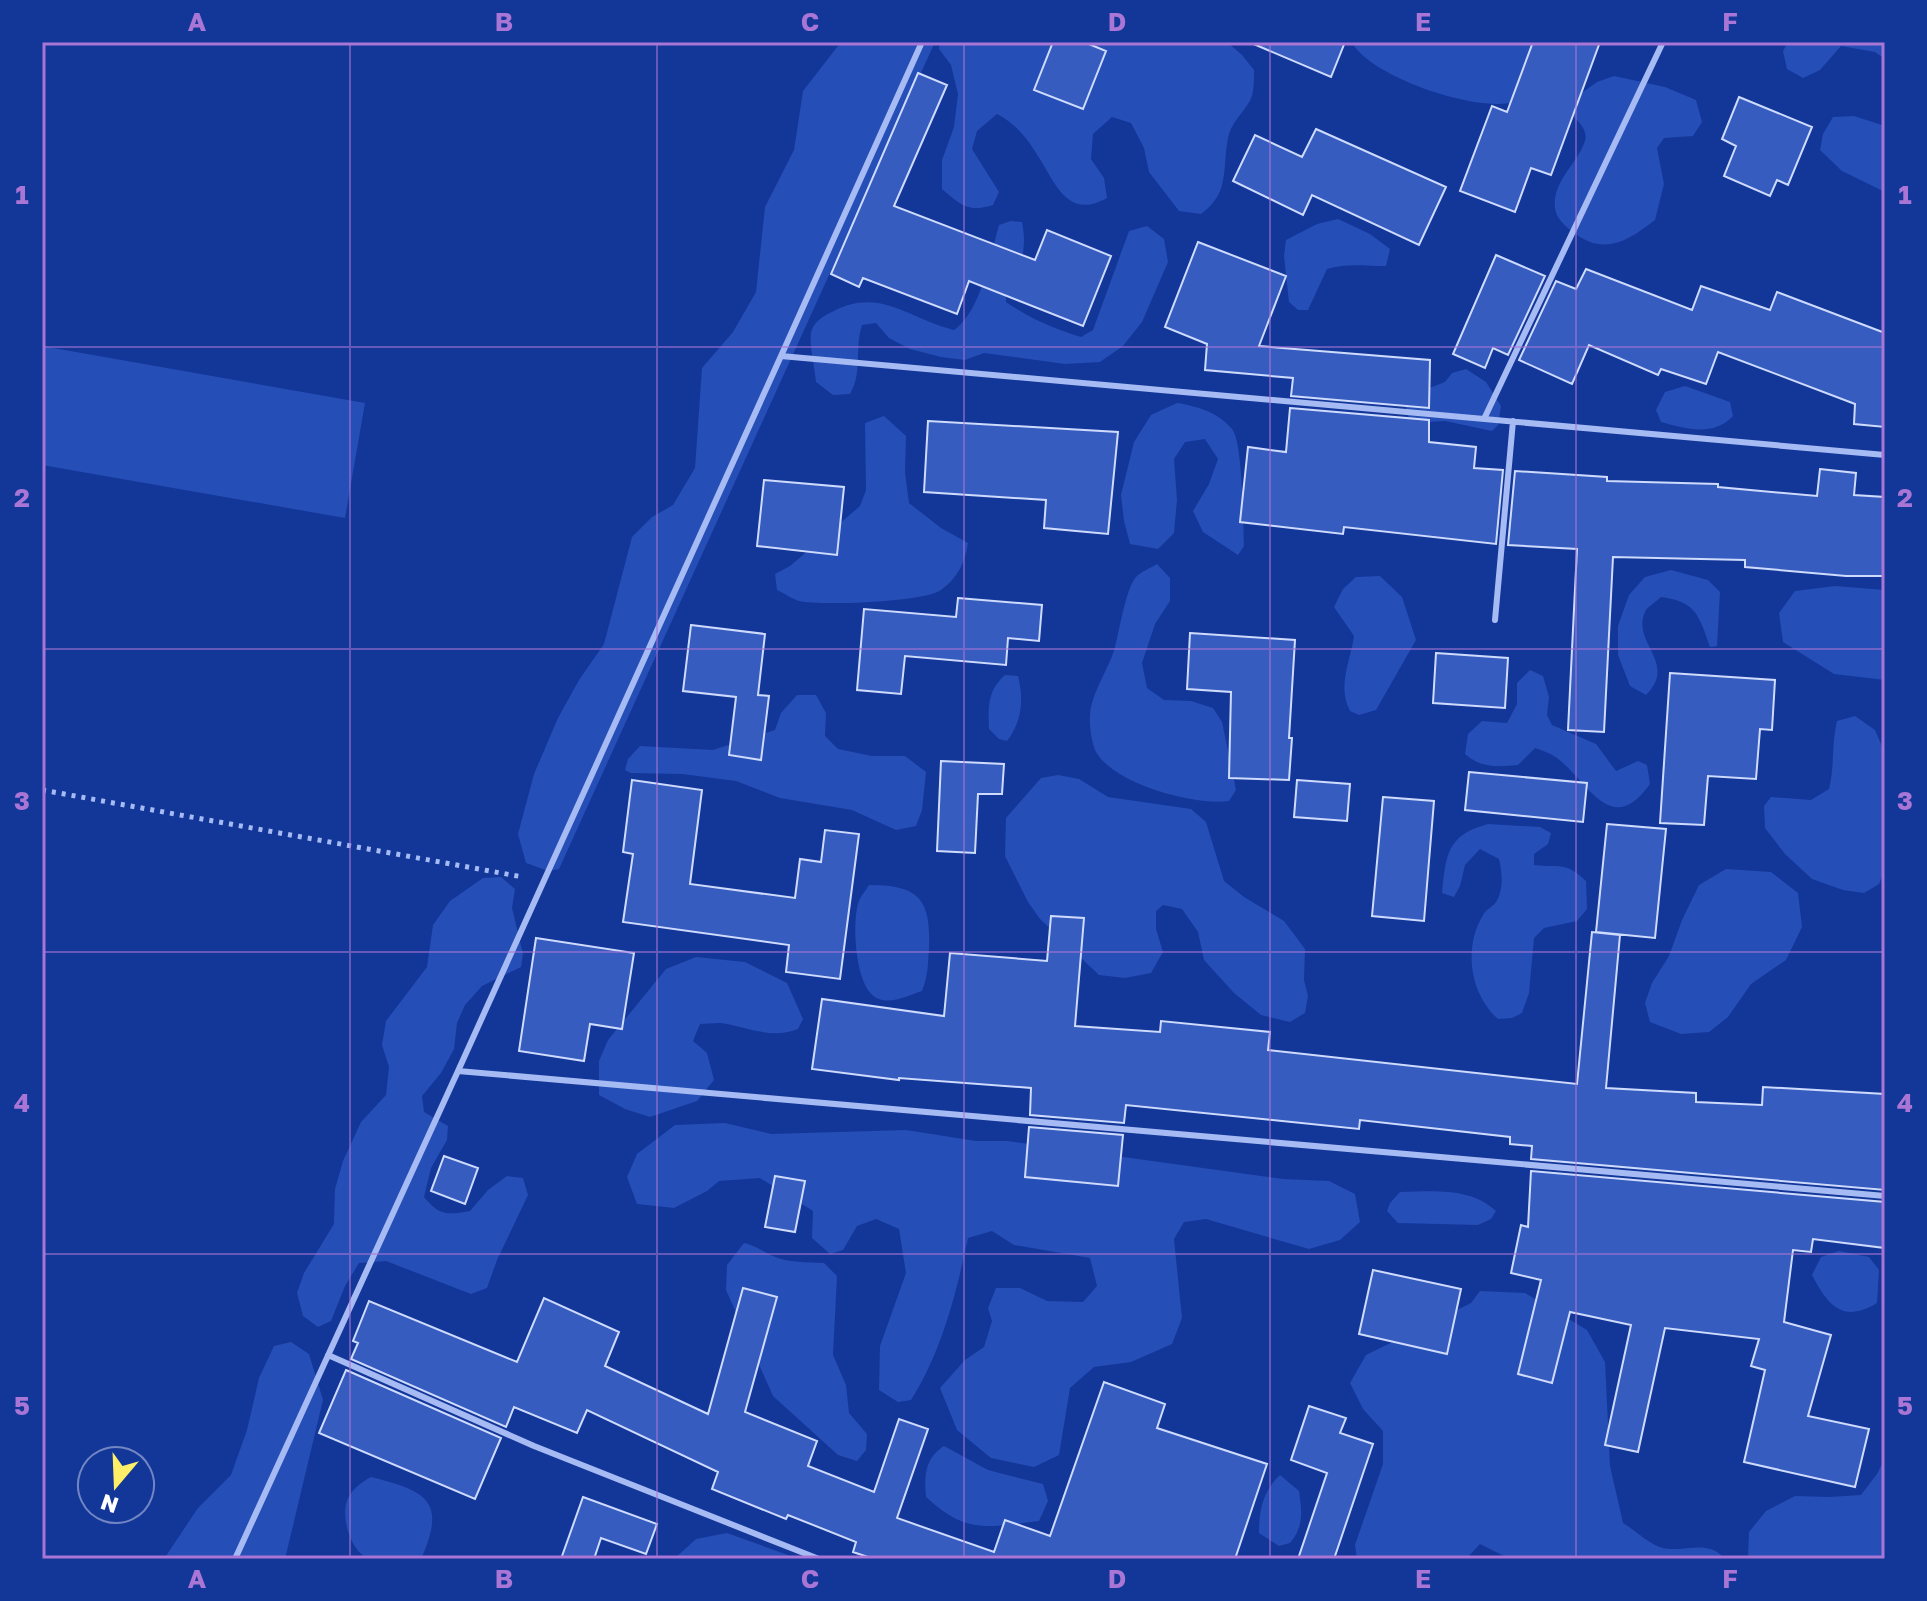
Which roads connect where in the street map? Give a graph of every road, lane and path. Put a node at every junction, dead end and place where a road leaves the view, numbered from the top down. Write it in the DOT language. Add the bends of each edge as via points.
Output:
graph roads {
  1 [pos="922,42"];
  2 [pos="1663,42"];
  3 [pos="781,356"];
  4 [pos="1484,419"];
  5 [pos="1513,421"];
  6 [pos="1885,455"];
  7 [pos="1495,620"];
  8 [pos="42,790"];
  9 [pos="544,880"];
  10 [pos="458,1071"];
  11 [pos="1885,1196"];
  12 [pos="328,1355"];
  13 [pos="235,1559"];
  14 [pos="819,1559"];
  1 -- 3 [label="lane"];
  2 -- 4 [label="lane"];
  3 -- 4 [label="lane"];
  3 -- 9 [label="lane"];
  4 -- 5 [label="lane"];
  5 -- 6 [label="lane"];
  5 -- 7 [label="lane"];
  8 -- 9 [label="path"];
  9 -- 10 [label="lane"];
  10 -- 11 [label="lane"];
  10 -- 12 [label="lane"];
  12 -- 13 [label="lane"];
  12 -- 14 [label="lane" via="534,1446"];
}
